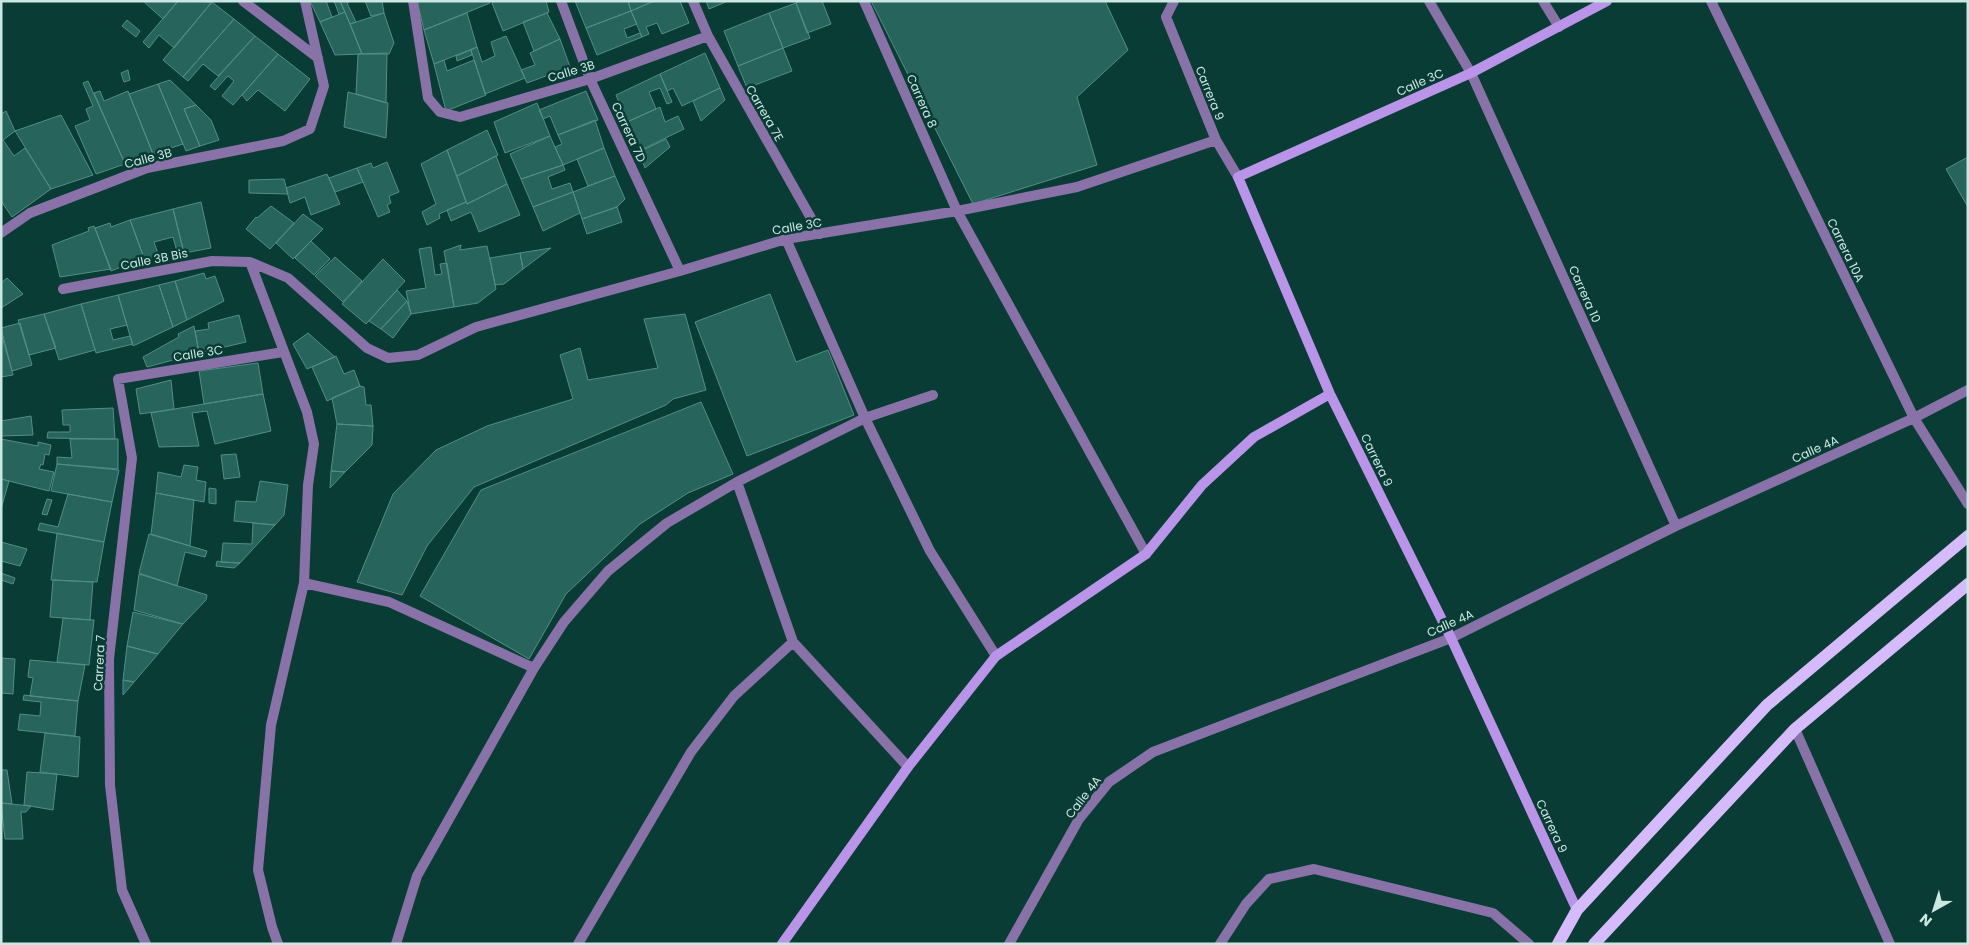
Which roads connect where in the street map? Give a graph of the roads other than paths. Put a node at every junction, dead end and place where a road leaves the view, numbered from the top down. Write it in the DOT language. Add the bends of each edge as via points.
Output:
graph roads {
  1 [pos="243,1"];
  2 [pos="304,1"];
  3 [pos="413,1"];
  4 [pos="561,1"];
  5 [pos="693,1"];
  6 [pos="864,1"];
  7 [pos="1174,1"];
  8 [pos="1429,1"];
  9 [pos="1544,1"];
  10 [pos="1607,1"];
  11 [pos="1710,1"];
  12 [pos="1559,27"];
  13 [pos="708,36"];
  14 [pos="318,58"];
  15 [pos="1471,73"];
  16 [pos="590,79"];
  17 [pos="1216,140"];
  18 [pos="1238,178"];
  19 [pos="957,211"];
  20 [pos="1,233"];
  21 [pos="820,234"];
  22 [pos="786,239"];
  23 [pos="250,262"];
  24 [pos="680,271"];
  25 [pos="63,289"];
  26 [pos="283,352"];
  27 [pos="118,379"];
  28 [pos="1968,390"];
  29 [pos="933,394"];
  30 [pos="1330,394"];
  31 [pos="866,418"];
  32 [pos="1914,418"];
  33 [pos="737,482"];
  34 [pos="1968,504"];
  35 [pos="1676,526"];
  36 [pos="1968,536"];
  37 [pos="1146,554"];
  38 [pos="304,583"];
  39 [pos="1968,584"];
  40 [pos="1451,638"];
  41 [pos="793,642"];
  42 [pos="996,656"];
  43 [pos="534,668"];
  44 [pos="1795,729"];
  45 [pos="908,767"];
  46 [pos="1577,910"];
  47 [pos="146,944"];
  48 [pos="278,944"];
  49 [pos="396,944"];
  50 [pos="578,944"];
  51 [pos="782,944"];
  52 [pos="1009,944"];
  53 [pos="1220,944"];
  54 [pos="1529,944"];
  55 [pos="1558,944"];
  56 [pos="1594,944"];
  57 [pos="1890,944"];
  1 -- 14 [label="street"];
  2 -- 14 [label="street"];
  3 -- 16 [label="street, Calle 3B" via="428,98 440,112 460,117"];
  4 -- 16 [label="street, Carrera 7D"];
  5 -- 13 [label="street, Carrera 7E"];
  6 -- 19 [label="street, Carrera 8"];
  7 -- 17 [label="street, Carrera 9" via="1166,17"];
  8 -- 15 [label="street, Carrera 10"];
  9 -- 12 [label="street"];
  10 -- 12 [label="street, Calle 3C"];
  11 -- 32 [label="street, Carrera 10A"];
  12 -- 15 [label="street, Calle 3C"];
  13 -- 16 [label="street, Calle 3B"];
  13 -- 21 [label="street, Carrera 7E"];
  14 -- 20 [label="street, Calle 3B" via="324,86 310,129 283,141 147,168 30,213"];
  15 -- 18 [label="street, Calle 3C"];
  15 -- 35 [label="street, Carrera 10"];
  16 -- 24 [label="street, Carrera 7D"];
  17 -- 18 [label="street, Carrera 9"];
  17 -- 19 [label="street, Calle 3C" via="1077,187"];
  18 -- 30 [label="street, Carrera 9"];
  19 -- 21 [label="street, Calle 3C"];
  19 -- 37 [label="street, Carrera 8"];
  21 -- 22 [label="street, Calle 3C"];
  22 -- 24 [label="street, Calle 3C"];
  22 -- 31 [label="street"];
  23 -- 24 [label="street, Calle 3C" via="288,278 367,348 388,358 418,355 476,327"];
  23 -- 25 [label="street, Calle 3B Bis" via="212,261"];
  23 -- 26 [label="street"];
  26 -- 27 [label="street, Calle 3C"];
  26 -- 38 [label="street" via="307,412 314,444 308,485"];
  27 -- 47 [label="street, Carrera 7" via="132,458 109,658 110,785 122,890"];
  28 -- 32 [label="street, Calle 4A"];
  29 -- 31 [label="street"];
  30 -- 37 [label="street" via="1254,437 1202,485"];
  30 -- 40 [label="street, Carrera 9"];
  31 -- 33 [label="street"];
  31 -- 42 [label="street" via="930,551"];
  32 -- 34 [label="street, Carrera 10A"];
  32 -- 35 [label="street, Calle 4A"];
  33 -- 41 [label="street"];
  33 -- 43 [label="street" via="667,523 608,571 564,622"];
  35 -- 40 [label="street, Calle 4A"];
  36 -- 46 [label="main road" via="1767,705"];
  37 -- 42 [label="street"];
  38 -- 43 [label="street" via="389,602"];
  38 -- 48 [label="street" via="271,725 258,870"];
  39 -- 44 [label="main road"];
  40 -- 46 [label="street, Carrera 9"];
  40 -- 52 [label="street, Calle 4A" via="1153,752 1116,777 1079,819"];
  41 -- 45 [label="street"];
  41 -- 50 [label="street" via="734,696 691,752"];
  42 -- 45 [label="street"];
  43 -- 49 [label="street" via="417,876"];
  44 -- 56 [label="main road"];
  44 -- 57 [label="street"];
  45 -- 51 [label="street"];
  46 -- 55 [label="main road"];
  53 -- 54 [label="street" via="1246,904 1269,880 1314,869 1493,913"];
}
